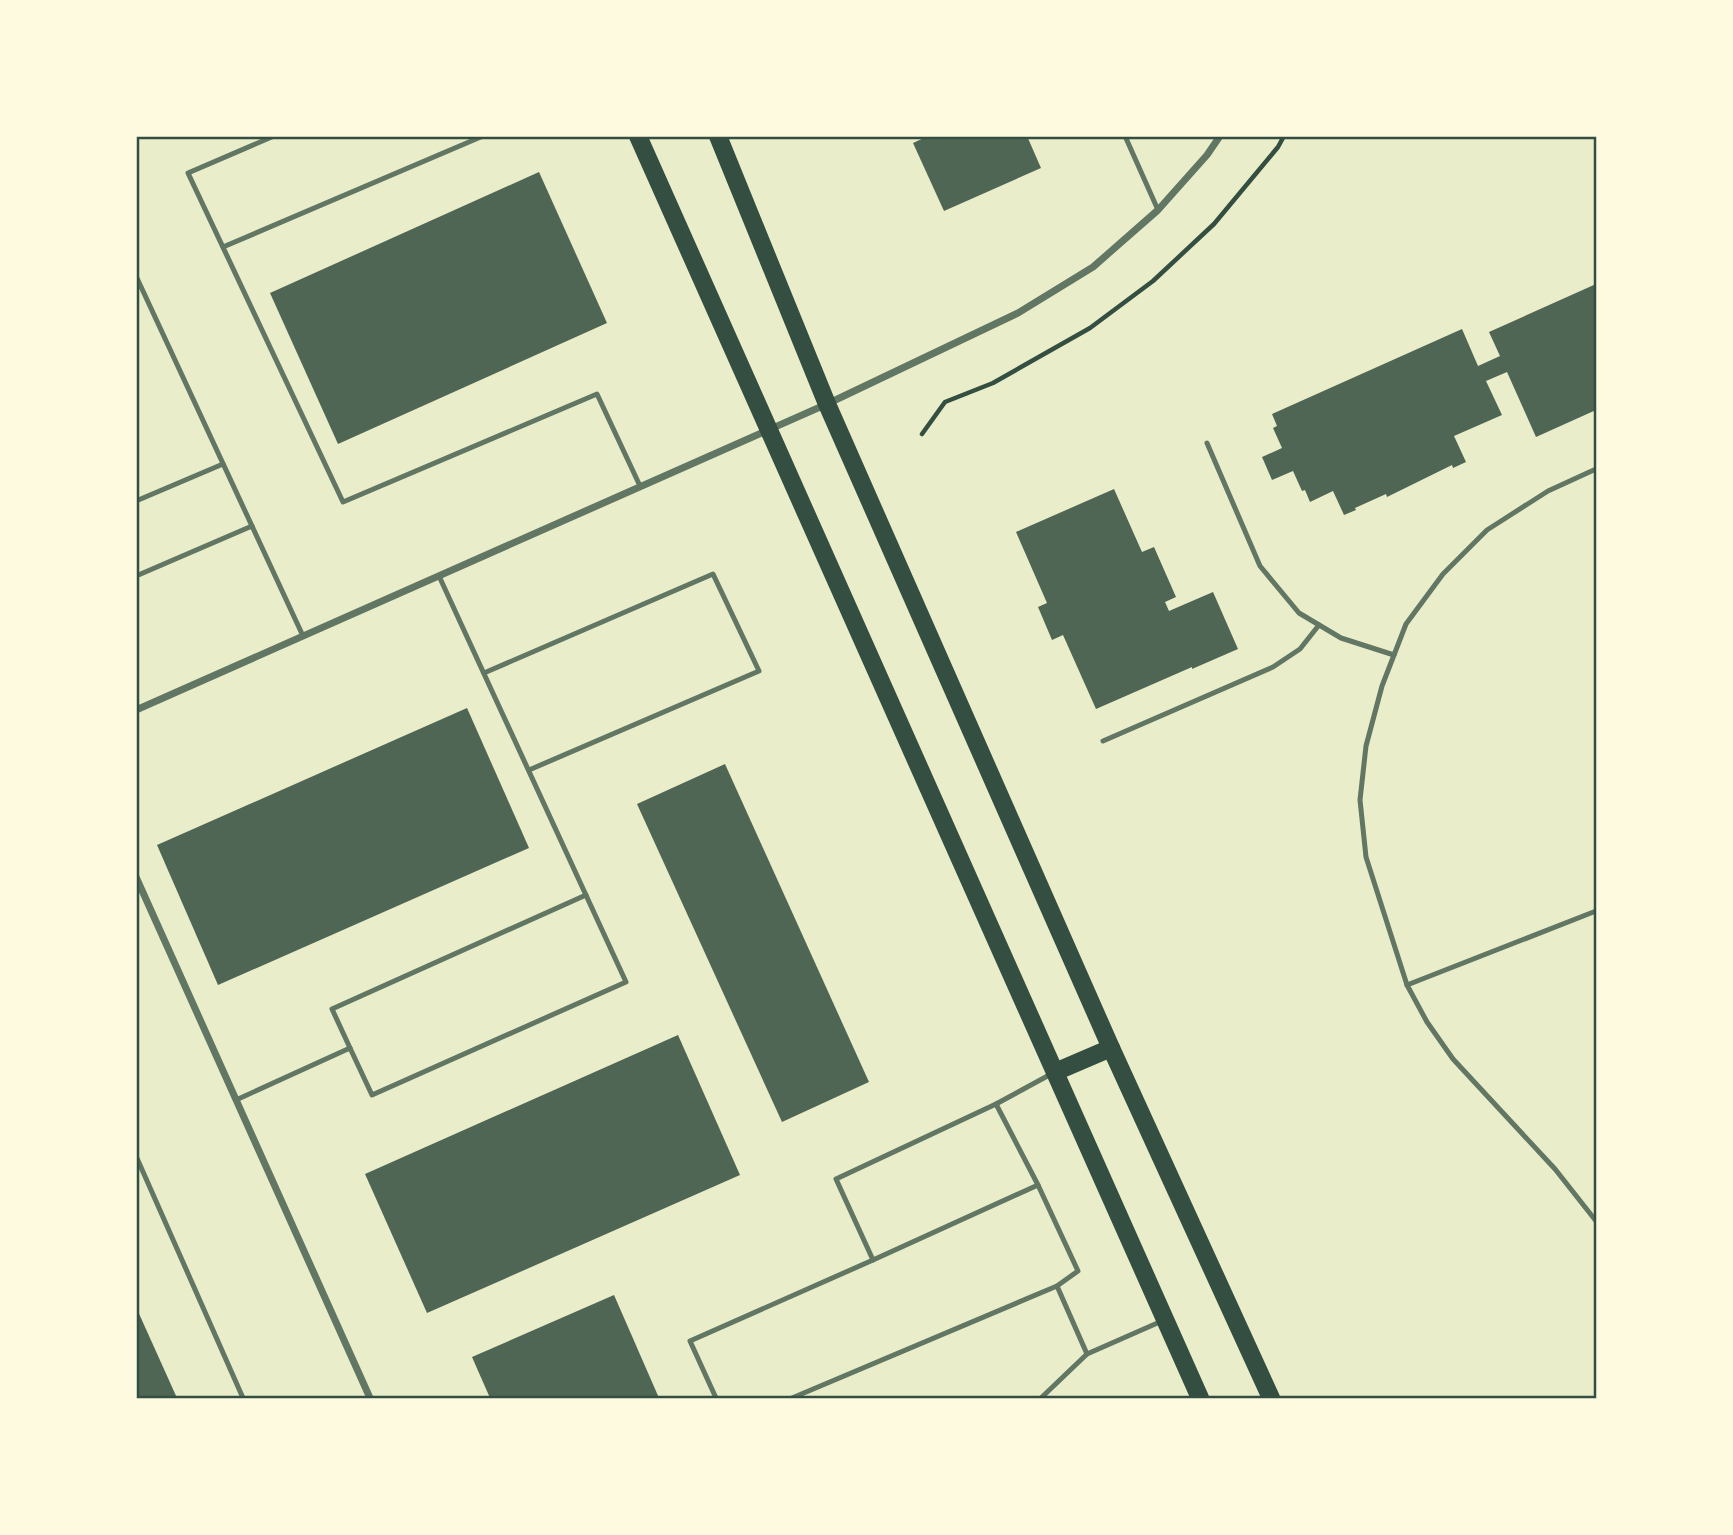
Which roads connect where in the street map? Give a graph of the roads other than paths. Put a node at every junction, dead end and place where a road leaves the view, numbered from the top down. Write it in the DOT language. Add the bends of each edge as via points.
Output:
graph roads {
  1 [pos="255,136"];
  2 [pos="274,136"];
  3 [pos="483,136"];
  4 [pos="638,136"];
  5 [pos="718,136"];
  6 [pos="1125,136"];
  7 [pos="1220,136"];
  8 [pos="258,144"];
  9 [pos="1158,210"];
  10 [pos="223,247"];
  11 [pos="136,276"];
  12 [pos="827,404"];
  13 [pos="769,429"];
  14 [pos="1207,443"];
  15 [pos="223,464"];
  16 [pos="1597,469"];
  17 [pos="640,486"];
  18 [pos="136,501"];
  19 [pos="251,526"];
  20 [pos="136,576"];
  21 [pos="439,576"];
  22 [pos="1319,625"];
  23 [pos="303,636"];
  24 [pos="1394,655"];
  25 [pos="484,673"];
  26 [pos="136,710"];
  27 [pos="1103,741"];
  28 [pos="529,770"];
  29 [pos="136,877"];
  30 [pos="586,895"];
  31 [pos="1597,911"];
  32 [pos="1407,985"];
  33 [pos="350,1048"];
  34 [pos="1111,1048"];
  35 [pos="1055,1072"];
  36 [pos="236,1100"];
  37 [pos="996,1104"];
  38 [pos="136,1156"];
  39 [pos="1038,1185"];
  40 [pos="1597,1221"];
  41 [pos="873,1260"];
  42 [pos="1057,1286"];
  43 [pos="1165,1319"];
  44 [pos="1087,1354"];
  45 [pos="243,1398"];
  46 [pos="370,1398"];
  47 [pos="716,1398"];
  48 [pos="792,1398"];
  49 [pos="1041,1398"];
  50 [pos="1200,1398"];
  51 [pos="1271,1398"];
  1 -- 8 [label="lane"];
  2 -- 8 [label="lane"];
  3 -- 10 [label="lane"];
  4 -- 13 [label="main road"];
  5 -- 12 [label="main road"];
  6 -- 9 [label="lane"];
  7 -- 9 [label="street"];
  8 -- 10 [label="lane" via="188,173"];
  9 -- 12 [label="street" via="1093,267 1018,313"];
  10 -- 17 [label="lane" via="343,502 597,394"];
  11 -- 15 [label="lane"];
  12 -- 13 [label="street"];
  12 -- 34 [label="main road"];
  13 -- 17 [label="street"];
  13 -- 35 [label="main road"];
  14 -- 22 [label="lane" via="1260,566 1299,613"];
  15 -- 18 [label="lane"];
  15 -- 19 [label="lane"];
  16 -- 24 [label="lane" via="1548,491 1487,530 1443,574 1406,625"];
  17 -- 21 [label="street"];
  19 -- 20 [label="lane"];
  19 -- 23 [label="lane"];
  21 -- 23 [label="street"];
  21 -- 25 [label="lane"];
  22 -- 24 [label="lane" via="1341,638"];
  22 -- 27 [label="lane" via="1300,649 1273,667"];
  23 -- 26 [label="street"];
  24 -- 32 [label="lane" via="1366,746 1360,800 1366,857"];
  25 -- 28 [label="lane"];
  25 -- 28 [label="lane" via="713,574 759,671"];
  28 -- 30 [label="lane"];
  29 -- 36 [label="street"];
  30 -- 33 [label="lane" via="332,1009"];
  30 -- 33 [label="lane" via="626,982 372,1094"];
  31 -- 32 [label="lane"];
  32 -- 40 [label="lane" via="1453,1059"];
  33 -- 36 [label="lane"];
  34 -- 35 [label="main road"];
  34 -- 51 [label="main road"];
  35 -- 37 [label="lane"];
  35 -- 43 [label="main road"];
  36 -- 46 [label="street"];
  37 -- 39 [label="lane"];
  37 -- 41 [label="lane" via="836,1179"];
  38 -- 45 [label="lane"];
  39 -- 41 [label="lane"];
  39 -- 42 [label="lane" via="1078,1271"];
  41 -- 47 [label="lane" via="690,1341"];
  42 -- 44 [label="lane"];
  42 -- 48 [label="lane"];
  43 -- 44 [label="lane"];
  43 -- 50 [label="main road"];
  44 -- 49 [label="lane"];
}
